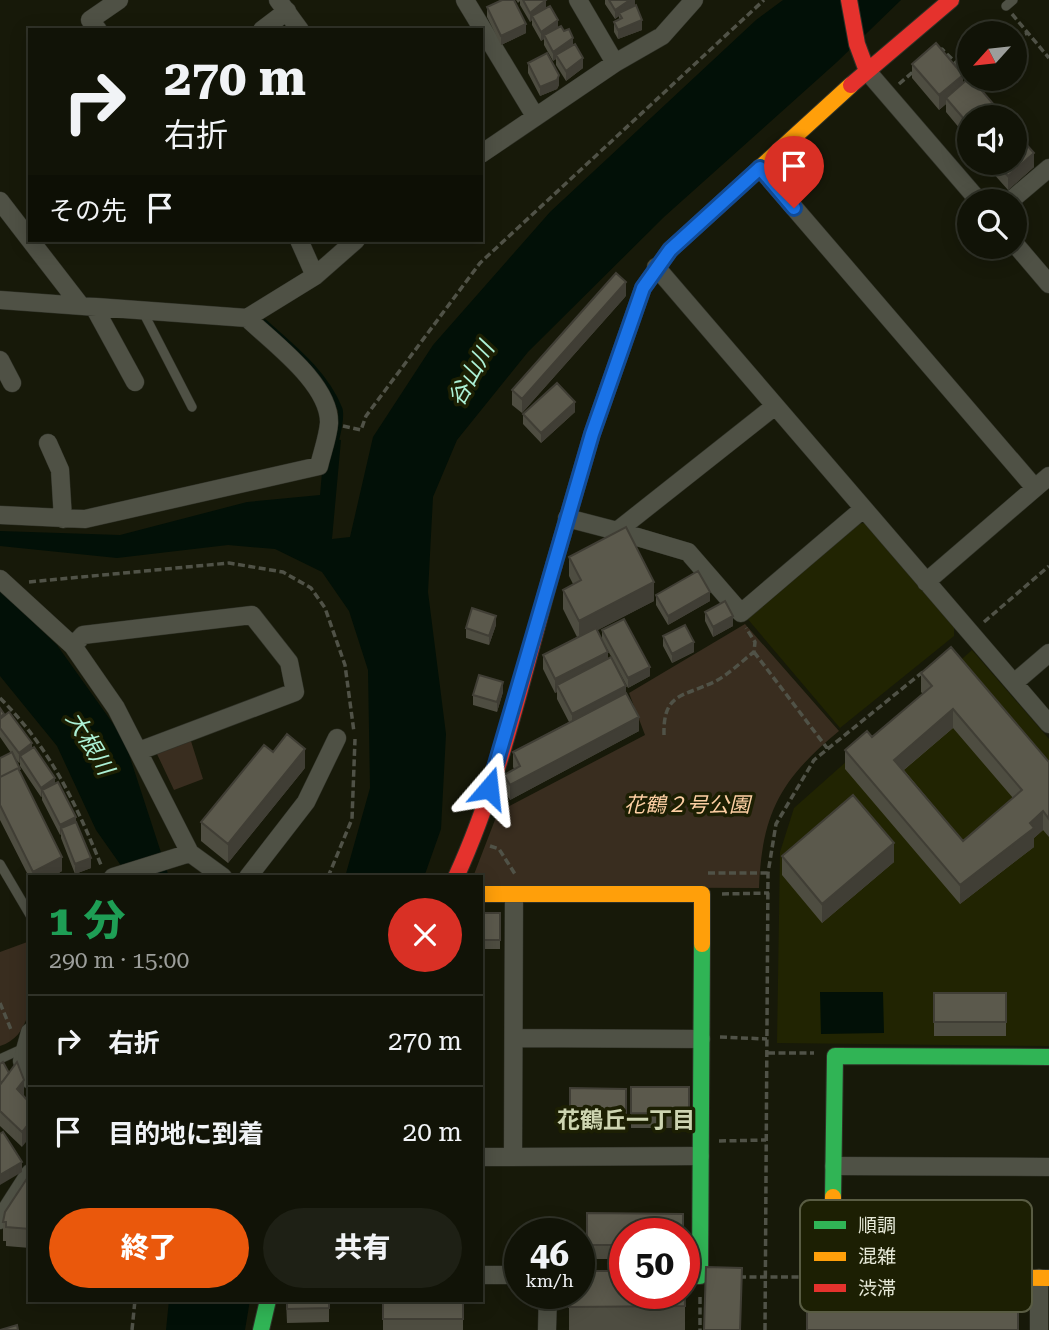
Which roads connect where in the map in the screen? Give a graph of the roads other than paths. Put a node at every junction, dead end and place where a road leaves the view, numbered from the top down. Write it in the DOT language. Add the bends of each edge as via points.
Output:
graph roads {
  1 [pos="119,0"];
  2 [pos="465,0"];
  3 [pos="578,0"];
  4 [pos="694,0"];
  5 [pos="849,0"];
  6 [pos="951,0"];
  7 [pos="284,4"];
  8 [pos="96,28"];
  9 [pos="264,28"];
  10 [pos="299,28"];
  11 [pos="482,28"];
  12 [pos="483,30"];
  13 [pos="615,63"];
  14 [pos="867,71"];
  15 [pos="535,116"];
  16 [pos="483,153"];
  17 [pos="760,168"];
  18 [pos="1049,168"];
  19 [pos="969,189"];
  20 [pos="1024,189"];
  21 [pos="0,201"];
  22 [pos="28,237"];
  23 [pos="32,242"];
  24 [pos="300,242"];
  25 [pos="354,242"];
  26 [pos="1027,258"];
  27 [pos="656,267"];
  28 [pos="315,276"];
  29 [pos="1049,284"];
  30 [pos="0,300"];
  31 [pos="87,306"];
  32 [pos="142,310"];
  33 [pos="247,318"];
  34 [pos="0,360"];
  35 [pos="135,382"];
  36 [pos="12,383"];
  37 [pos="775,406"];
  38 [pos="192,407"];
  39 [pos="48,443"];
  40 [pos="1042,482"];
  41 [pos="863,509"];
  42 [pos="0,515"];
  43 [pos="567,518"];
  44 [pos="63,519"];
  45 [pos="617,531"];
  46 [pos="3,582"];
  47 [pos="926,582"];
  48 [pos="73,646"];
  49 [pos="1049,653"];
  50 [pos="1014,683"];
  51 [pos="1049,724"];
  52 [pos="337,738"];
  53 [pos="139,751"];
  54 [pos="190,853"];
  55 [pos="1,869"];
  56 [pos="119,875"];
  57 [pos="220,875"];
  58 [pos="250,875"];
  59 [pos="457,875"];
  60 [pos="483,894"];
  61 [pos="514,895"];
  62 [pos="28,912"];
  63 [pos="515,1038"];
  64 [pos="701,1039"];
  65 [pos="25,1043"];
  66 [pos="1049,1057"];
  67 [pos="0,1059"];
  68 [pos="28,1075"];
  69 [pos="700,1148"];
  70 [pos="483,1157"];
  71 [pos="513,1157"];
  72 [pos="834,1167"];
  73 [pos="1049,1167"];
  74 [pos="28,1176"];
  75 [pos="833,1200"];
  76 [pos="696,1218"];
  77 [pos="0,1220"];
  78 [pos="483,1275"];
  79 [pos="504,1275"];
  80 [pos="1044,1278"];
  81 [pos="268,1302"];
  82 [pos="548,1309"];
  83 [pos="261,1330"];
  84 [pos="547,1330"];
  85 [pos="1039,1330"];
  1 -- 8 [label="street" via="90,20"];
  2 -- 11 [label="street"];
  3 -- 13 [label="street"];
  4 -- 13 [label="street" via="662,36"];
  5 -- 14 [label="street"];
  6 -- 14 [label="street"];
  7 -- 9 [label="street"];
  7 -- 10 [label="street"];
  12 -- 15 [label="street"];
  13 -- 15 [label="street"];
  14 -- 17 [label="street"];
  14 -- 19 [label="street"];
  15 -- 16 [label="street"];
  17 -- 27 [label="street"];
  17 -- 40 [label="street"];
  18 -- 20 [label="street"];
  21 -- 22 [label="street"];
  23 -- 31 [label="street"];
  24 -- 28 [label="street"];
  25 -- 28 [label="street"];
  26 -- 29 [label="street"];
  27 -- 37 [label="street"];
  27 -- 43 [label="street" via="618,353"];
  28 -- 33 [label="street"];
  30 -- 31 [label="street"];
  31 -- 32 [label="street"];
  31 -- 35 [label="street"];
  32 -- 33 [label="street"];
  32 -- 38 [label="lane"];
  33 -- 44 [label="street" via="323,395 329,423 319,466 85,519"];
  34 -- 36 [label="street"];
  37 -- 41 [label="street"];
  37 -- 45 [label="street"];
  39 -- 44 [label="street" via="60,470"];
  40 -- 47 [label="street"];
  41 -- 45 [label="street" via="741,613 688,552"];
  41 -- 47 [label="street"];
  42 -- 44 [label="street"];
  43 -- 45 [label="street"];
  43 -- 59 [label="street" via="472,842"];
  46 -- 48 [label="street"];
  47 -- 50 [label="street"];
  48 -- 53 [label="street"];
  48 -- 53 [label="street" via="83,635 252,615 289,662 295,692"];
  49 -- 50 [label="street"];
  50 -- 51 [label="street"];
  52 -- 58 [label="street" via="306,802"];
  53 -- 54 [label="street"];
  54 -- 56 [label="street"];
  54 -- 57 [label="street"];
  55 -- 62 [label="lane"];
  60 -- 61 [label="street"];
  61 -- 63 [label="street"];
  61 -- 64 [label="street" via="702,894"];
  63 -- 64 [label="street"];
  63 -- 71 [label="street"];
  64 -- 69 [label="street"];
  65 -- 67 [label="lane"];
  65 -- 68 [label="street" via="22,1061"];
  66 -- 72 [label="street" via="835,1056"];
  69 -- 71 [label="street"];
  69 -- 76 [label="street"];
  70 -- 71 [label="street"];
  72 -- 73 [label="street"];
  72 -- 75 [label="street"];
  74 -- 77 [label="street"];
  78 -- 79 [label="street"];
  80 -- 85 [label="street"];
  81 -- 83 [label="street"];
  82 -- 84 [label="street"];
}
